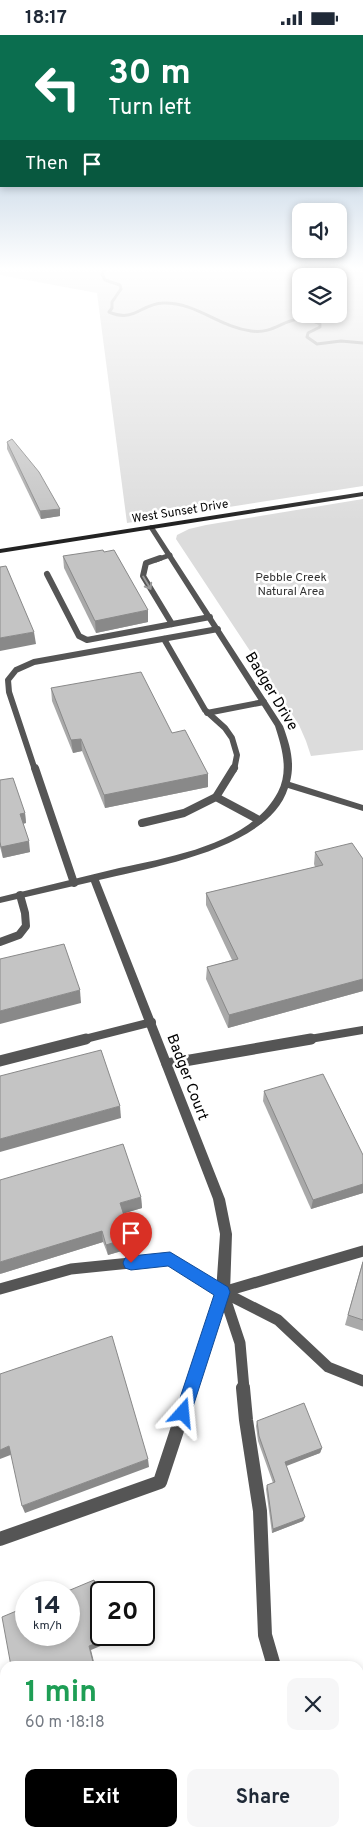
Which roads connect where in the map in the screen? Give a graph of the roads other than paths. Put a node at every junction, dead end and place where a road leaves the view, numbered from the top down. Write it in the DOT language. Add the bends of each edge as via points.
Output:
graph roads {
  1 [pos="363,494"];
  2 [pos="152,527"];
  3 [pos="0,551"];
  4 [pos="170,555"];
  5 [pos="47,574"];
  6 [pos="210,617"];
  7 [pos="172,624"];
  8 [pos="218,629"];
  9 [pos="164,639"];
  10 [pos="264,702"];
  11 [pos="206,713"];
  12 [pos="286,784"];
  13 [pos="216,797"];
  14 [pos="363,808"];
  15 [pos="259,820"];
  16 [pos="142,823"];
  17 [pos="94,878"];
  18 [pos="74,883"];
  19 [pos="20,895"];
  20 [pos="0,900"];
  21 [pos="0,942"];
  22 [pos="152,1022"];
  23 [pos="363,1030"];
  24 [pos="0,1061"];
  25 [pos="167,1064"];
  26 [pos="363,1251"];
  27 [pos="0,1289"];
  28 [pos="223,1292"];
  29 [pos="363,1381"];
  30 [pos="0,1539"];
  31 [pos="273,1661"];
  1 -- 2 [label="main road, West Sunset Drive"];
  2 -- 3 [label="main road, West Sunset Drive"];
  2 -- 4 [label="street, Badger Drive"];
  4 -- 6 [label="street, Badger Drive"];
  4 -- 7 [label="lane, one-way" via="146,563 143,576"];
  5 -- 7 [label="lane" via="83,639 104,638"];
  6 -- 7 [label="lane"];
  6 -- 8 [label="street, Badger Drive"];
  8 -- 9 [label="lane"];
  8 -- 10 [label="street, Badger Drive"];
  9 -- 11 [label="lane"];
  9 -- 18 [label="lane" via="34,662 16,670 8,680 8,692"];
  10 -- 11 [label="lane"];
  10 -- 12 [label="street, Badger Drive" via="286,741 290,755"];
  11 -- 13 [label="lane" via="226,729 238,757 234,770"];
  12 -- 14 [label="street"];
  12 -- 15 [label="street, Badger Drive" via="275,804"];
  13 -- 15 [label="lane"];
  13 -- 16 [label="lane" via="184,813"];
  15 -- 17 [label="street, Badger Drive" via="223,844 198,853"];
  17 -- 18 [label="street, Badger Drive"];
  17 -- 22 [label="street, Badger Court"];
  18 -- 19 [label="street, Badger Drive"];
  19 -- 20 [label="street, Badger Drive"];
  19 -- 21 [label="lane" via="28,923 26,929 20,935"];
  22 -- 24 [label="lane"];
  22 -- 25 [label="street, Badger Court"];
  23 -- 25 [label="lane"];
  25 -- 28 [label="street, Badger Court" via="219,1199 226,1234"];
  26 -- 28 [label="lane"];
  27 -- 28 [label="lane" via="72,1269 170,1259"];
  28 -- 29 [label="lane" via="278,1319 328,1367"];
  28 -- 30 [label="lane" via="160,1482"];
  28 -- 31 [label="lane" via="240,1343 246,1420 260,1511 265,1635"];
}
